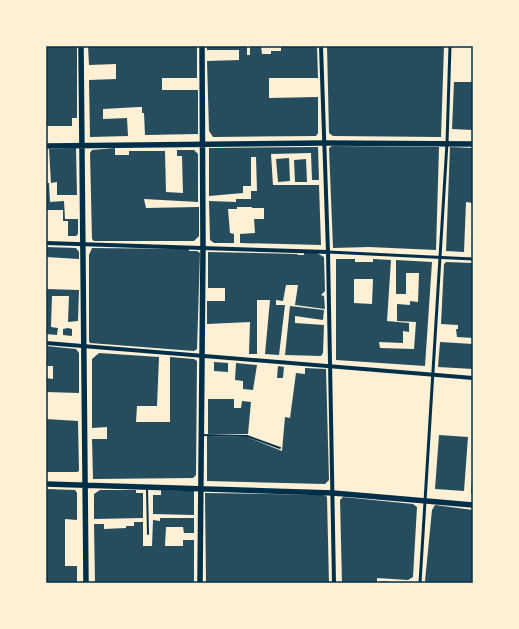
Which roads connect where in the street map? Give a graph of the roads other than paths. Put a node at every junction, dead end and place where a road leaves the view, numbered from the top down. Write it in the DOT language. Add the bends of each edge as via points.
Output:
graph roads {
  1 [pos="81,46"];
  2 [pos="202,46"];
  3 [pos="321,46"];
  4 [pos="450,46"];
  5 [pos="324,143"];
  6 [pos="447,143"];
  7 [pos="203,144"];
  8 [pos="473,144"];
  9 [pos="83,145"];
  10 [pos="46,146"];
  11 [pos="46,243"];
  12 [pos="83,244"];
  13 [pos="203,248"];
  14 [pos="328,252"];
  15 [pos="440,257"];
  16 [pos="473,258"];
  17 [pos="46,344"];
  18 [pos="84,347"];
  19 [pos="201,356"];
  20 [pos="330,367"];
  21 [pos="432,374"];
  22 [pos="473,378"];
  23 [pos="201,435"];
  24 [pos="280,448"];
  25 [pos="46,484"];
  26 [pos="85,486"];
  27 [pos="147,488"];
  28 [pos="200,489"];
  29 [pos="333,493"];
  30 [pos="424,501"];
  31 [pos="473,505"];
  32 [pos="148,534"];
  33 [pos="86,583"];
  34 [pos="200,583"];
  35 [pos="334,583"];
  36 [pos="381,583"];
  37 [pos="389,583"];
  38 [pos="420,583"];
  1 -- 9 [label="street"];
  2 -- 7 [label="street"];
  3 -- 5 [label="street"];
  4 -- 6 [label="street"];
  5 -- 6 [label="street"];
  5 -- 7 [label="street"];
  5 -- 14 [label="street"];
  6 -- 8 [label="street"];
  6 -- 15 [label="street"];
  7 -- 9 [label="street"];
  7 -- 13 [label="street"];
  9 -- 10 [label="street"];
  9 -- 12 [label="street"];
  11 -- 12 [label="street"];
  12 -- 13 [label="street"];
  12 -- 18 [label="street"];
  13 -- 14 [label="street"];
  13 -- 19 [label="street"];
  14 -- 15 [label="street"];
  14 -- 20 [label="street"];
  15 -- 16 [label="street"];
  15 -- 21 [label="street"];
  17 -- 18 [label="street"];
  18 -- 19 [label="street"];
  18 -- 26 [label="street"];
  19 -- 20 [label="street"];
  19 -- 23 [label="street"];
  20 -- 21 [label="street"];
  20 -- 29 [label="street"];
  21 -- 22 [label="street"];
  21 -- 30 [label="street"];
  23 -- 24 [label="lane" via="247,436"];
  23 -- 28 [label="street"];
  25 -- 26 [label="street"];
  26 -- 27 [label="street"];
  26 -- 33 [label="street"];
  27 -- 28 [label="street"];
  27 -- 32 [label="lane"];
  28 -- 29 [label="street"];
  28 -- 34 [label="street"];
  29 -- 30 [label="street"];
  29 -- 35 [label="street"];
  30 -- 31 [label="street"];
  30 -- 38 [label="street"];
  36 -- 37 [label="street"];
}
